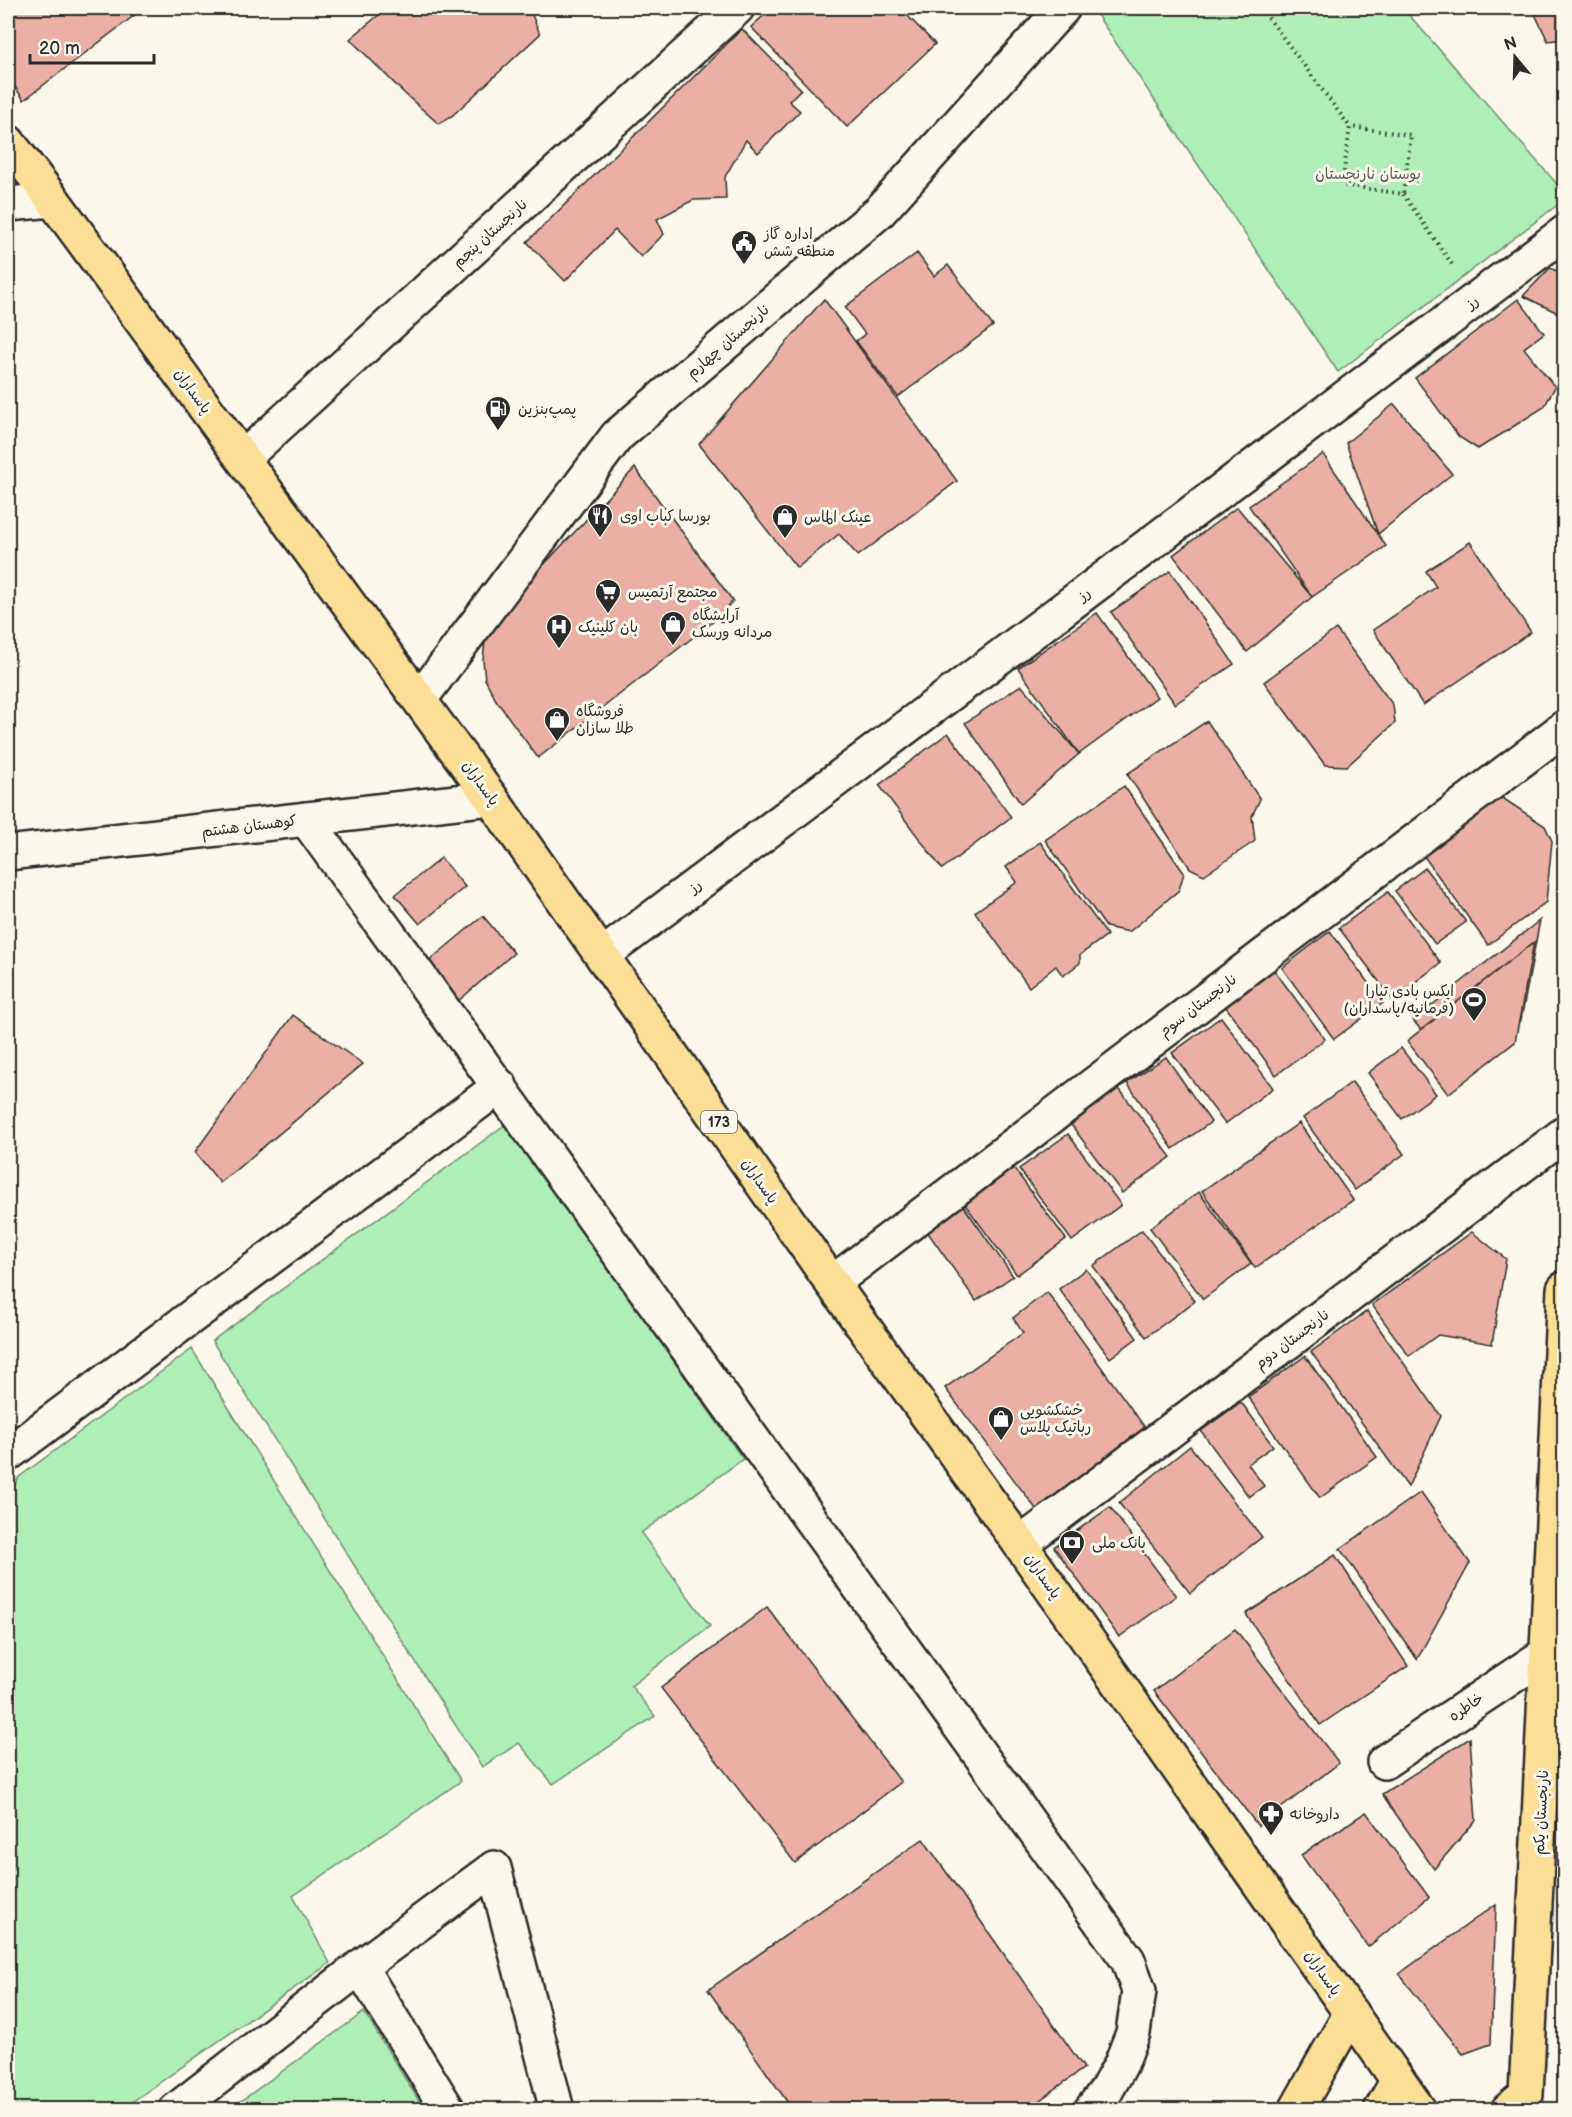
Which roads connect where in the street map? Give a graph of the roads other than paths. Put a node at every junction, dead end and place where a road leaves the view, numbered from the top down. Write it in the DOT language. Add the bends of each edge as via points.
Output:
graph roads {
  1 [pos="737,8"];
  2 [pos="1063,8"];
  3 [pos="8,142"];
  4 [pos="53,200"];
  5 [pos="8,204"];
  6 [pos="1564,233"];
  7 [pos="243,458"];
  8 [pos="420,699"];
  9 [pos="1564,728"];
  10 [pos="491,798"];
  11 [pos="306,819"];
  12 [pos="8,854"];
  13 [pos="603,956"];
  14 [pos="500,1086"];
  15 [pos="1564,1134"];
  16 [pos="832,1283"];
  17 [pos="1564,1289"];
  18 [pos="8,1454"];
  19 [pos="1020,1544"];
  20 [pos="1549,1652"];
  21 [pos="1384,1762"];
  22 [pos="360,1967"];
  23 [pos="1351,2013"];
  24 [pos="1398,2080"];
  25 [pos="176,2109"];
  26 [pos="448,2109"];
  27 [pos="557,2109"];
  28 [pos="1091,2109"];
  29 [pos="1296,2109"];
  30 [pos="1381,2109"];
  31 [pos="1419,2109"];
  32 [pos="1508,2109"];
  1 -- 7 [label="street, نارنجستان پنجم"];
  2 -- 8 [label="street, نارنجستان چهارم" via="879,211 617,436"];
  3 -- 4 [label="main road, پاسداران / 173"];
  4 -- 5 [label="street"];
  4 -- 7 [label="main road, پاسداران / 173"];
  6 -- 13 [label="street, رز"];
  7 -- 8 [label="main road, پاسداران / 173"];
  8 -- 10 [label="main road, پاسداران / 173"];
  9 -- 16 [label="street, نارنجستان سوم"];
  10 -- 11 [label="street, کوهستان هشتم"];
  10 -- 13 [label="main road, پاسداران / 173"];
  11 -- 12 [label="street, کوهستان هشتم"];
  11 -- 14 [label="street"];
  13 -- 16 [label="main road, پاسداران / 173"];
  14 -- 18 [label="street"];
  14 -- 28 [label="street" via="1128,1960 1139,1991 1133,2033 1121,2064"];
  15 -- 19 [label="street, نارنجستان دوم"];
  16 -- 19 [label="main road, پاسداران / 173"];
  17 -- 20 [label="main road, نارنجستان یکم"];
  19 -- 23 [label="main road, پاسداران / 173"];
  20 -- 21 [label="street, خاطره"];
  20 -- 32 [label="main road, نارنجستان یکم" via="1526,2095"];
  22 -- 25 [label="street"];
  22 -- 26 [label="street"];
  22 -- 27 [label="street" via="494,1868"];
  23 -- 24 [label="main road, پاسداران / 173"];
  23 -- 29 [label="main road"];
  24 -- 30 [label="main road"];
  24 -- 31 [label="main road, پاسداران / 173"];
}
